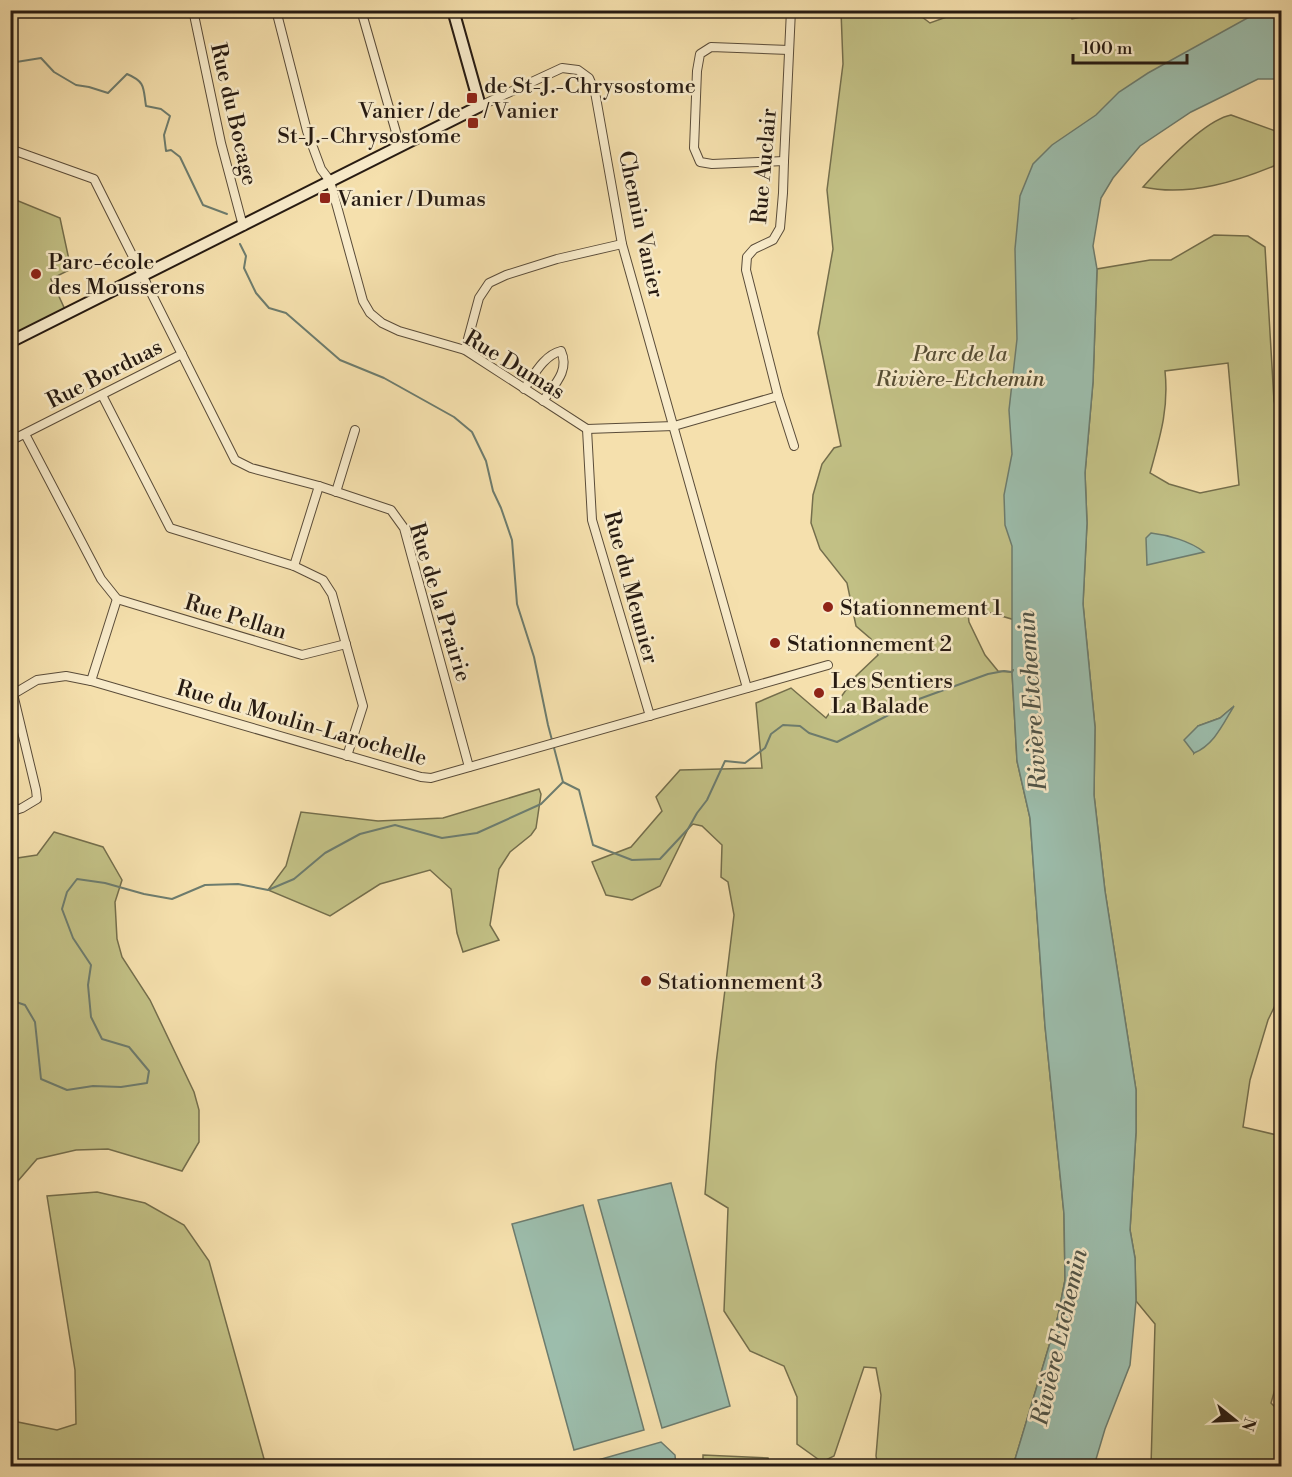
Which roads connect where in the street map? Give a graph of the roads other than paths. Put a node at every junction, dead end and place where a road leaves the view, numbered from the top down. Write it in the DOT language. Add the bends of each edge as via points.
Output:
graph roads {
  1 [pos="25,10"];
  2 [pos="193,10"];
  3 [pos="276,10"];
  4 [pos="361,10"];
  5 [pos="453,10"];
  6 [pos="791,10"];
  7 [pos="10,13"];
  8 [pos="789,50"];
  9 [pos="480,106"];
  10 [pos="400,146"];
  11 [pos="10,149"];
  12 [pos="784,160"];
  13 [pos="330,182"];
  14 [pos="243,226"];
  15 [pos="622,244"];
  16 [pos="143,276"];
  17 [pos="10,342"];
  18 [pos="465,350"];
  19 [pos="182,354"];
  20 [pos="525,389"];
  21 [pos="102,395"];
  22 [pos="778,396"];
  23 [pos="543,401"];
  24 [pos="674,426"];
  25 [pos="587,429"];
  26 [pos="355,430"];
  27 [pos="25,434"];
  28 [pos="10,441"];
  29 [pos="794,446"];
  30 [pos="319,486"];
  31 [pos="336,492"];
  32 [pos="294,566"];
  33 [pos="117,599"];
  34 [pos="346,644"];
  35 [pos="828,665"];
  36 [pos="91,681"];
  37 [pos="747,688"];
  38 [pos="12,695"];
  39 [pos="650,716"];
  40 [pos="347,756"];
  41 [pos="469,767"];
  42 [pos="10,812"];
  1 -- 7 [label="street"];
  2 -- 14 [label="street, Rue du Bocage" via="220,143"];
  3 -- 13 [label="street, Rue Dumas" via="307,131"];
  4 -- 10 [label="street"];
  5 -- 9 [label="street"];
  6 -- 8 [label="street, Rue Auclair"];
  8 -- 12 [label="street, Rue Auclair"];
  8 -- 12 [label="street" via="711,47 700,54 697,71 694,148 699,162"];
  9 -- 10 [label="street, Chemin Vanier"];
  9 -- 15 [label="street, Chemin Vanier" via="562,68 578,70 589,78 595,92"];
  10 -- 13 [label="street, Chemin Vanier"];
  11 -- 16 [label="street, Rue de la Prairie" via="94,179"];
  12 -- 22 [label="street, Rue Auclair" via="780,228 773,240 747,256 746,270"];
  13 -- 14 [label="street, Chemin Vanier"];
  13 -- 18 [label="street, Rue Dumas" via="363,301 370,313 399,332"];
  14 -- 16 [label="street, Chemin Vanier"];
  15 -- 18 [label="street" via="557,259 489,283 479,298"];
  15 -- 24 [label="street, Chemin Vanier"];
  16 -- 17 [label="street, Chemin Vanier"];
  16 -- 19 [label="street, Rue de la Prairie"];
  18 -- 20 [label="street, Rue Dumas"];
  19 -- 21 [label="street, Rue Borduas"];
  19 -- 30 [label="street, Rue de la Prairie" via="235,460"];
  20 -- 23 [label="street, Rue Dumas"];
  20 -- 23 [label="street" via="543,363 561,351 564,371"];
  21 -- 27 [label="street, Rue Borduas"];
  21 -- 32 [label="street" via="170,528"];
  22 -- 24 [label="street"];
  22 -- 29 [label="street, Rue Auclair"];
  23 -- 25 [label="street, Rue Dumas"];
  24 -- 25 [label="street"];
  24 -- 37 [label="street, Chemin Vanier"];
  25 -- 39 [label="street, Rue du Meunier" via="592,520"];
  26 -- 31 [label="street"];
  27 -- 28 [label="street, Rue Borduas"];
  27 -- 33 [label="street" via="101,579"];
  30 -- 31 [label="street, Rue de la Prairie"];
  30 -- 32 [label="street"];
  31 -- 41 [label="street, Rue de la Prairie" via="391,510 404,528"];
  32 -- 34 [label="street" via="323,580 332,594"];
  33 -- 34 [label="street, Rue Pellan" via="302,655"];
  33 -- 36 [label="street"];
  34 -- 40 [label="street" via="363,706"];
  35 -- 37 [label="street, Rue du Moulin-Larochelle"];
  36 -- 38 [label="street, Rue du Moulin-Larochelle" via="66,676 37,680"];
  36 -- 40 [label="street, Rue du Moulin-Larochelle"];
  37 -- 39 [label="street, Rue du Moulin-Larochelle"];
  38 -- 42 [label="street" via="37,799"];
  39 -- 41 [label="street, Rue du Moulin-Larochelle"];
  40 -- 41 [label="street, Rue du Moulin-Larochelle" via="430,778"];
}
